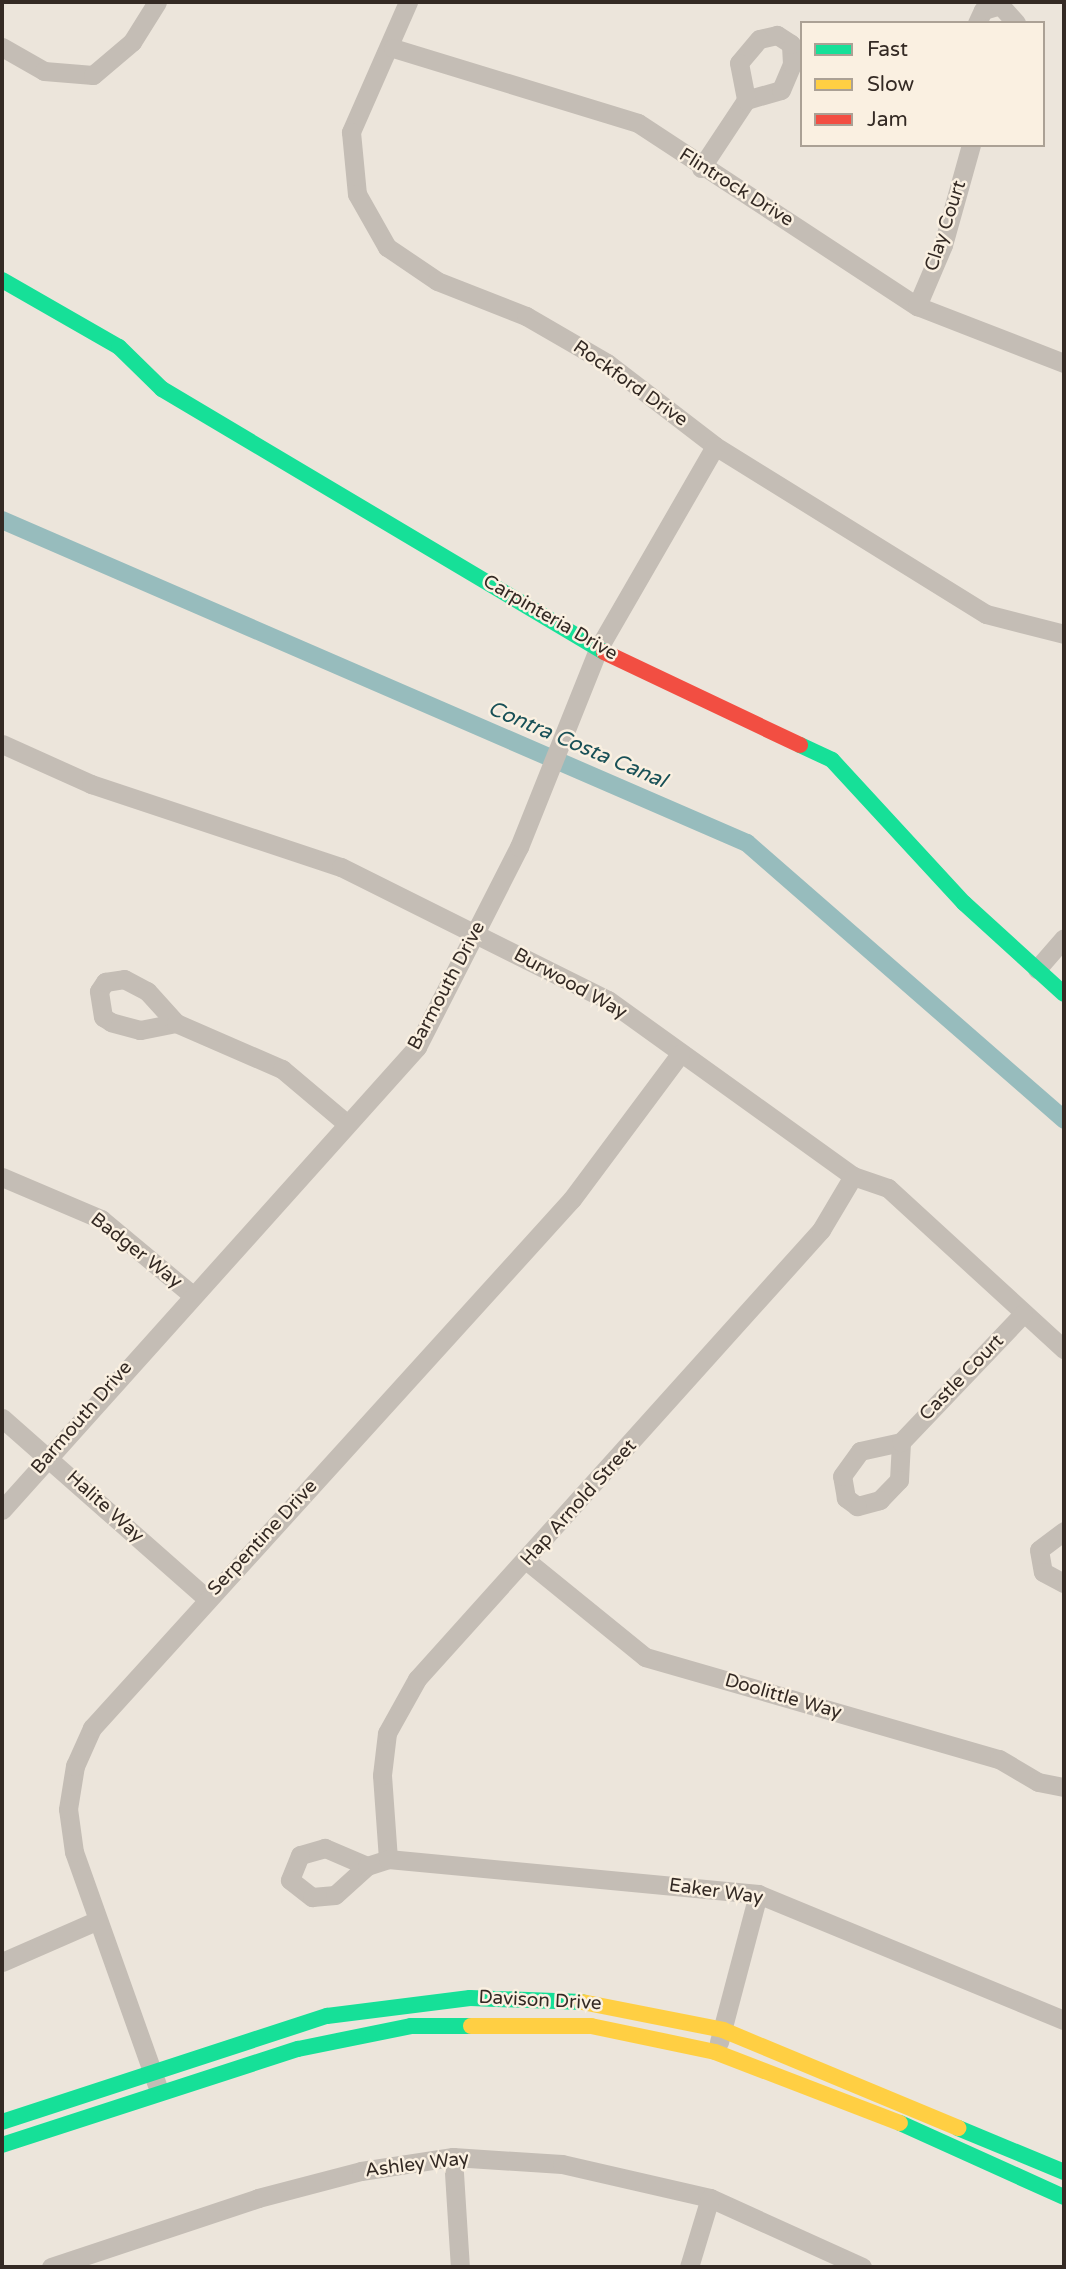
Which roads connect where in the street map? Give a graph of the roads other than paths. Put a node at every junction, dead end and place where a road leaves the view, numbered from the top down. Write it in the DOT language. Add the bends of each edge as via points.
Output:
graph roads {
  1 [pos="157,2"];
  2 [pos="408,2"];
  3 [pos="978,21"];
  4 [pos="1014,21"];
  5 [pos="2,47"];
  6 [pos="393,48"];
  7 [pos="746,100"];
  8 [pos="970,147"];
  9 [pos="701,168"];
  10 [pos="2,280"];
  11 [pos="917,306"];
  12 [pos="1064,363"];
  13 [pos="715,446"];
  14 [pos="1064,634"];
  15 [pos="598,649"];
  16 [pos="2,744"];
  17 [pos="476,933"];
  18 [pos="1064,938"];
  19 [pos="1037,969"];
  20 [pos="1064,993"];
  21 [pos="176,1023"];
  22 [pos="680,1054"];
  23 [pos="347,1124"];
  24 [pos="853,1176"];
  25 [pos="2,1177"];
  26 [pos="191,1294"];
  27 [pos="1023,1314"];
  28 [pos="1064,1349"];
  29 [pos="2,1418"];
  30 [pos="901,1442"];
  31 [pos="49,1456"];
  32 [pos="2,1510"];
  33 [pos="1064,1531"];
  34 [pos="527,1561"];
  35 [pos="1064,1583"];
  36 [pos="206,1598"];
  37 [pos="1064,1787"];
  38 [pos="387,1859"];
  39 [pos="367,1866"];
  40 [pos="758,1894"];
  41 [pos="96,1921"];
  42 [pos="2,1962"];
  43 [pos="1063,2016"];
  44 [pos="723,2030"];
  45 [pos="715,2052"];
  46 [pos="149,2071"];
  47 [pos="161,2091"];
  48 [pos="2,2122"];
  49 [pos="2,2145"];
  50 [pos="453,2157"];
  51 [pos="1064,2172"];
  52 [pos="1064,2197"];
  53 [pos="710,2198"];
  54 [pos="51,2267"];
  55 [pos="460,2267"];
  56 [pos="689,2267"];
  57 [pos="862,2267"];
  1 -- 5 [label="street" via="132,42 93,75 44,71"];
  2 -- 6 [label="street, Rockford Drive"];
  3 -- 4 [label="street" via="983,10 1000,5"];
  6 -- 9 [label="street, Flintrock Drive" via="638,122"];
  6 -- 13 [label="street, Rockford Drive" via="351,132 357,194 387,247 437,281 526,316 607,363"];
  7 -- 9 [label="street"];
  8 -- 11 [label="street, Clay Court" via="943,245"];
  9 -- 11 [label="street, Flintrock Drive"];
  10 -- 15 [label="main road, Carpinteria Drive" via="119,347 162,389"];
  11 -- 12 [label="street, Flintrock Drive"];
  13 -- 14 [label="street, Rockford Drive" via="986,614"];
  13 -- 15 [label="street, Barmouth Drive"];
  15 -- 17 [label="street, Barmouth Drive" via="569,726"];
  15 -- 19 [label="main road, Carpinteria Drive" via="832,760 964,903"];
  16 -- 17 [label="street, Burwood Way" via="91,784 341,867"];
  17 -- 22 [label="street, Burwood Way" via="608,1000"];
  17 -- 23 [label="street, Barmouth Drive" via="417,1047"];
  18 -- 19 [label="street"];
  19 -- 20 [label="main road, Carpinteria Drive"];
  21 -- 23 [label="street" via="282,1069"];
  22 -- 24 [label="street, Burwood Way"];
  22 -- 36 [label="street, Serpentine Drive" via="572,1199"];
  23 -- 26 [label="street, Barmouth Drive"];
  24 -- 27 [label="street, Burwood Way" via="888,1188"];
  24 -- 34 [label="street, Hap Arnold Street" via="821,1230"];
  25 -- 26 [label="street, Badger Way" via="101,1219"];
  26 -- 31 [label="street, Barmouth Drive"];
  27 -- 28 [label="street, Burwood Way"];
  27 -- 30 [label="street, Castle Court"];
  29 -- 31 [label="street, Halite Way"];
  31 -- 32 [label="street, Barmouth Drive"];
  31 -- 36 [label="street, Halite Way"];
  33 -- 35 [label="street" via="1039,1550 1043,1572"];
  34 -- 37 [label="street, Doolittle Way" via="645,1657 999,1759 1038,1782"];
  34 -- 38 [label="street, Hap Arnold Street" via="417,1679 387,1733 382,1775"];
  36 -- 41 [label="street, Serpentine Drive" via="92,1727 75,1766 68,1809"];
  38 -- 39 [label="street"];
  38 -- 40 [label="street, Eaker Way"];
  40 -- 43 [label="street, Eaker Way"];
  40 -- 44 [label="street"];
  41 -- 42 [label="street"];
  41 -- 46 [label="street, Serpentine Drive"];
  44 -- 45 [label="street"];
  44 -- 46 [label="main road, Davison Drive" via="604,2003 470,1998 327,2017"];
  44 -- 51 [label="main road, Davison Drive"];
  45 -- 47 [label="main road, Davison Drive" via="591,2026 411,2026 298,2049"];
  45 -- 52 [label="main road, Davison Drive" via="872,2110"];
  46 -- 47 [label="street, Serpentine Drive"];
  46 -- 48 [label="main road, Davison Drive"];
  47 -- 49 [label="main road, Davison Drive"];
  50 -- 53 [label="street, Ashley Way" via="562,2164"];
  50 -- 54 [label="street, Ashley Way" via="284,2192"];
  50 -- 55 [label="street"];
  53 -- 56 [label="street"];
  53 -- 57 [label="street, Ashley Way"];
}
